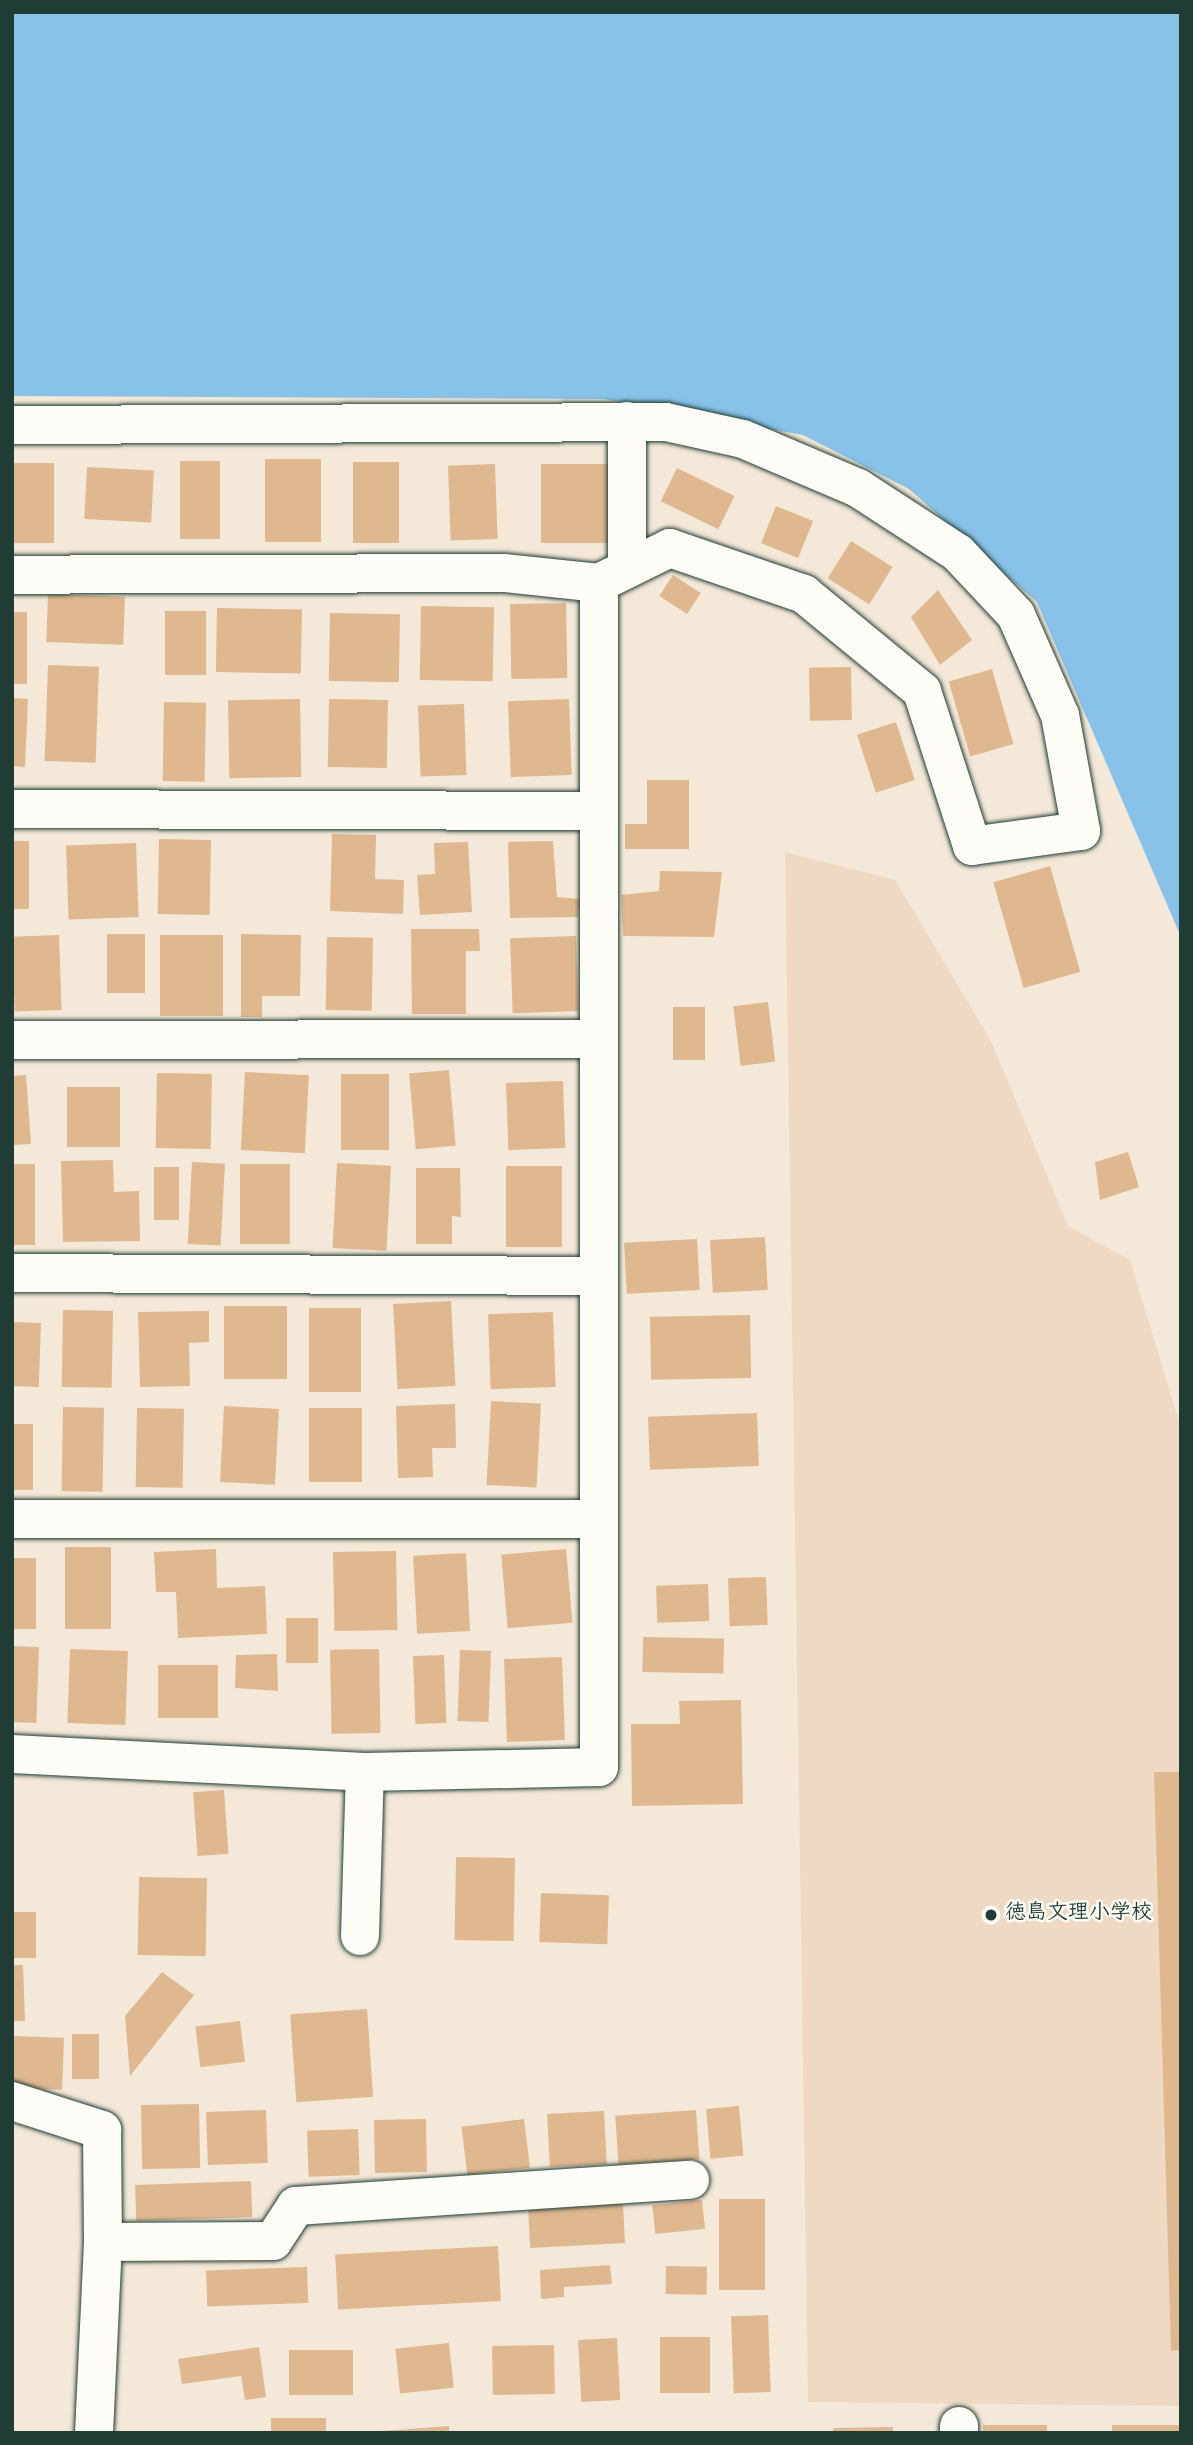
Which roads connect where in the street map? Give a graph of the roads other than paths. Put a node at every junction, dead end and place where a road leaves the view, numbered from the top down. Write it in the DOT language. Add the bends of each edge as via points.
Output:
graph roads {
  1 [pos="627,421"];
  2 [pos="12,425"];
  3 [pos="12,575"];
  4 [pos="613,576"];
  5 [pos="12,809"];
  6 [pos="599,811"];
  7 [pos="598,1039"];
  8 [pos="12,1040"];
  9 [pos="12,1273"];
  10 [pos="597,1276"];
  11 [pos="12,1519"];
  12 [pos="598,1520"];
  13 [pos="12,1754"];
  14 [pos="365,1772"];
  15 [pos="360,1936"];
  16 [pos="12,2101"];
  17 [pos="691,2180"];
  18 [pos="103,2242"];
  19 [pos="94,2433"];
  1 -- 2 [label="street"];
  1 -- 4 [label="street"];
  1 -- 4 [label="street" via="666,422 743,439 858,488 958,553 1016,615 1055,702 1081,831 972,846 922,691 804,594 670,548"];
  3 -- 4 [label="street"];
  4 -- 6 [label="street"];
  5 -- 6 [label="street"];
  6 -- 7 [label="street"];
  7 -- 8 [label="street"];
  7 -- 10 [label="street"];
  9 -- 10 [label="street"];
  10 -- 12 [label="street"];
  11 -- 12 [label="street"];
  12 -- 14 [label="street" via="599,1768"];
  13 -- 14 [label="street"];
  14 -- 15 [label="street"];
  16 -- 18 [label="street" via="103,2130"];
  17 -- 18 [label="street" via="296,2206 274,2241"];
  18 -- 19 [label="street"];
}
